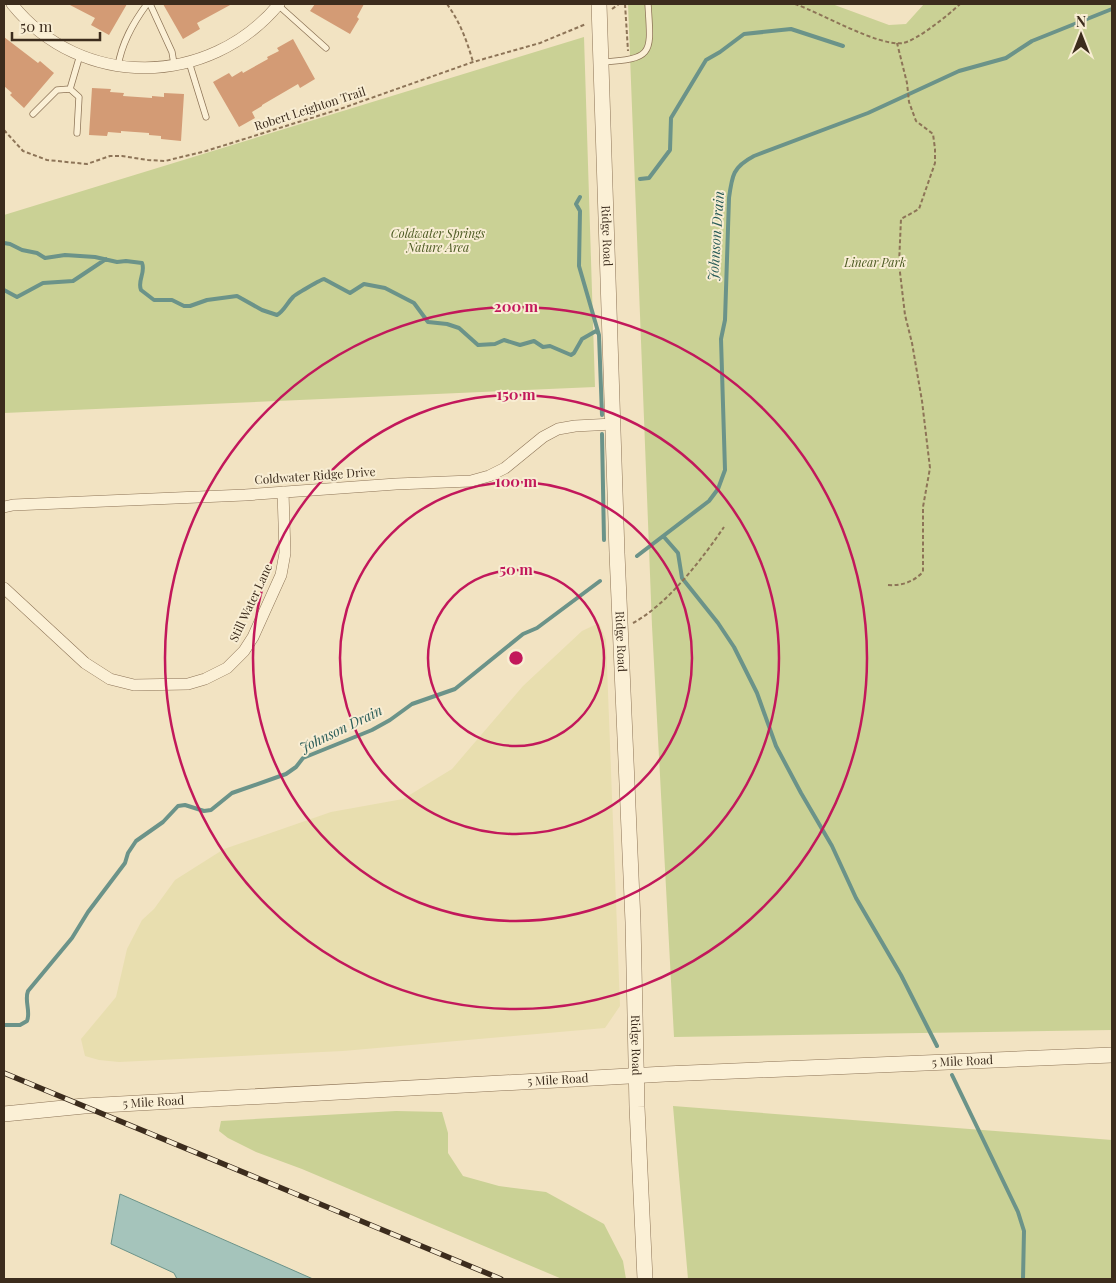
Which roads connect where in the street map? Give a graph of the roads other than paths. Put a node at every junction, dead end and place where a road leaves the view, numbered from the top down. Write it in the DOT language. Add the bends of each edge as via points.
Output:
graph roads {
  1 [pos="12,4"];
  2 [pos="148,4"];
  3 [pos="278,4"];
  4 [pos="648,4"];
  5 [pos="600,10"];
  6 [pos="326,48"];
  7 [pos="80,55"];
  8 [pos="189,62"];
  9 [pos="602,62"];
  10 [pos="118,66"];
  11 [pos="174,66"];
  12 [pos="70,89"];
  13 [pos="33,114"];
  14 [pos="206,116"];
  15 [pos="78,132"];
  16 [pos="613,424"];
  17 [pos="283,492"];
  18 [pos="4,507"];
  19 [pos="4,588"];
  20 [pos="1112,1055"];
  21 [pos="637,1076"];
  22 [pos="4,1114"];
  23 [pos="645,1279"];
  1 -- 7 [label="street" via="42,34"];
  2 -- 10 [label="lane" via="131,27 120,51"];
  2 -- 11 [label="lane" via="172,52"];
  3 -- 6 [label="lane"];
  3 -- 8 [label="street" via="257,27 232,45"];
  4 -- 9 [label="lane" via="650,42 646,52 638,58"];
  5 -- 9 [label="street, Ridge Road"];
  7 -- 10 [label="street"];
  7 -- 12 [label="lane"];
  8 -- 11 [label="street"];
  8 -- 14 [label="lane"];
  9 -- 16 [label="street, Ridge Road"];
  10 -- 11 [label="street"];
  12 -- 13 [label="lane" via="57,90"];
  12 -- 15 [label="lane" via="79,97"];
  16 -- 17 [label="street, Coldwater Ridge Drive" via="567,427 550,432 506,468 481,479"];
  16 -- 21 [label="street, Ridge Road"];
  17 -- 18 [label="street, Coldwater Ridge Drive"];
  17 -- 19 [label="street, Still Water Lane" via="286,553 281,575 244,651 227,668 205,679 188,684 134,685 110,680 85,662"];
  20 -- 21 [label="street, 5 Mile Road"];
  21 -- 22 [label="street, 5 Mile Road" via="84,1106"];
  21 -- 23 [label="street, Ridge Road"];
}
